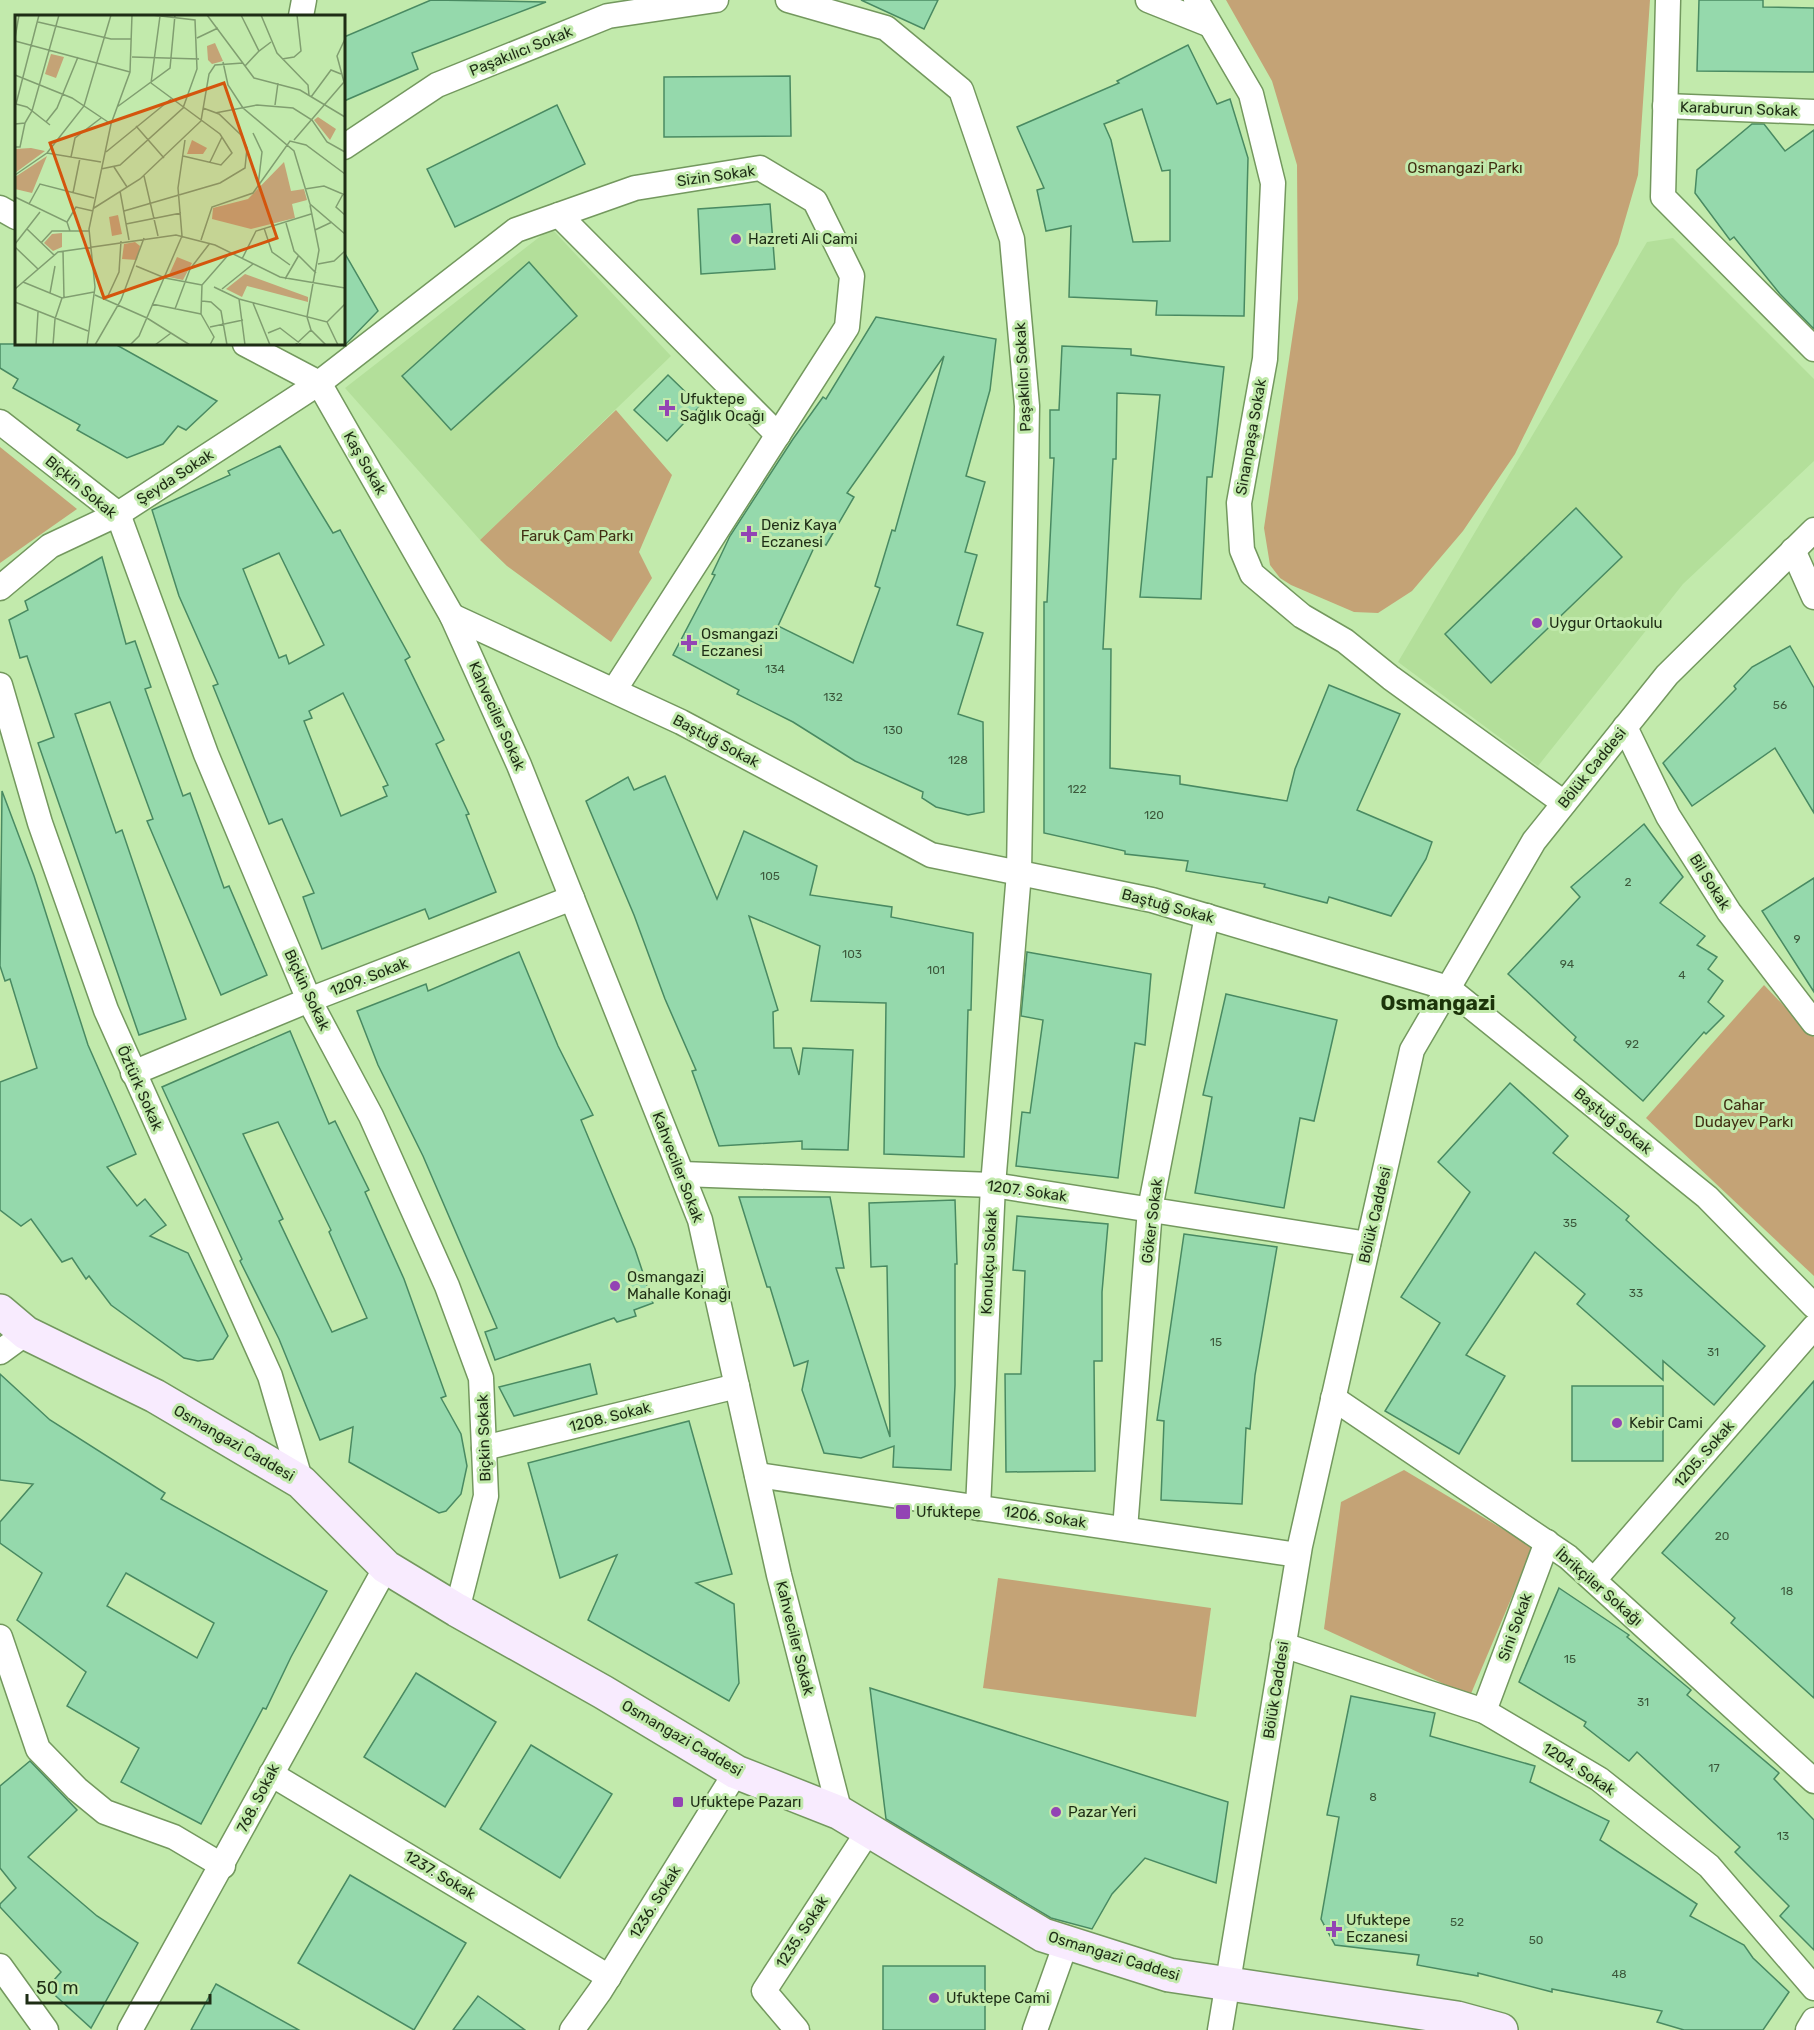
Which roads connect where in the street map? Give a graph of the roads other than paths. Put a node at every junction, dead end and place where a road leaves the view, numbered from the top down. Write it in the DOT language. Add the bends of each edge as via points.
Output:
graph roads {
  1 [pos="304,0"];
  2 [pos="716,0"];
  3 [pos="788,0"];
  4 [pos="1148,0"];
  5 [pos="1196,0"];
  6 [pos="1668,0"];
  7 [pos="301,15"];
  8 [pos="1208,24"];
  9 [pos="1665,106"];
  10 [pos="1814,112"];
  11 [pos="345,146"];
  12 [pos="0,208"];
  13 [pos="559,214"];
  14 [pos="15,216"];
  15 [pos="247,345"];
  16 [pos="1814,349"];
  17 [pos="319,383"];
  18 [pos="0,422"];
  19 [pos="778,435"];
  20 [pos="118,514"];
  21 [pos="1814,530"];
  22 [pos="1793,550"];
  23 [pos="0,588"];
  24 [pos="1814,597"];
  25 [pos="452,616"];
  26 [pos="0,685"];
  27 [pos="615,690"];
  28 [pos="1625,727"];
  29 [pos="1564,802"];
  30 [pos="1019,873"];
  31 [pos="572,898"];
  32 [pos="1207,916"];
  33 [pos="1448,988"];
  34 [pos="309,1000"];
  35 [pos="1814,1023"];
  36 [pos="133,1073"];
  37 [pos="682,1174"];
  38 [pos="993,1185"];
  39 [pos="1150,1209"];
  40 [pos="1368,1244"];
  41 [pos="1814,1306"];
  42 [pos="0,1311"];
  43 [pos="1814,1327"];
  44 [pos="26,1333"];
  45 [pos="0,1352"];
  46 [pos="737,1386"];
  47 [pos="1333,1398"];
  48 [pos="484,1448"];
  49 [pos="757,1475"];
  50 [pos="301,1482"];
  51 [pos="978,1508"];
  52 [pos="1125,1529"];
  53 [pos="1546,1542"];
  54 [pos="1298,1555"];
  55 [pos="386,1567"];
  56 [pos="1594,1580"];
  57 [pos="457,1610"];
  58 [pos="0,1637"];
  59 [pos="1283,1645"];
  60 [pos="1484,1711"];
  61 [pos="736,1772"];
  62 [pos="271,1774"];
  63 [pos="1814,1781"];
  64 [pos="840,1813"];
  65 [pos="869,1830"];
  66 [pos="223,1866"];
  67 [pos="1066,1943"];
  68 [pos="0,1966"];
  69 [pos="609,1977"];
  70 [pos="1227,1984"];
  71 [pos="1814,1988"];
  72 [pos="1814,2020"];
  73 [pos="46,2030"];
  74 [pos="130,2030"];
  75 [pos="572,2030"];
  76 [pos="797,2030"];
  77 [pos="1035,2030"];
  78 [pos="1220,2030"];
  79 [pos="1501,2030"];
  80 [pos="1808,2030"];
  1 -- 7 [label="street"];
  2 -- 11 [label="street, Paşakılıcı Sokak" via="608,16 437,85"];
  3 -- 30 [label="street, Paşakılıcı Sokak" via="886,28 961,90 1012,239 1027,405"];
  4 -- 8 [label="street"];
  5 -- 8 [label="street, Sinanpaşa Sokak"];
  6 -- 9 [label="street"];
  8 -- 29 [label="street, Sinanpaşa Sokak" via="1251,94 1273,183 1265,359 1239,503 1242,550 1252,574 1302,616 1345,641"];
  9 -- 10 [label="street, Karaburun Sokak"];
  9 -- 16 [label="street" via="1663,197"];
  12 -- 14 [label="street"];
  13 -- 17 [label="street, Sizin Sokak" via="516,230"];
  13 -- 19 [label="street"];
  13 -- 19 [label="street, Sizin Sokak" via="634,188 760,168 815,201 852,276 847,327"];
  15 -- 17 [label="street"];
  17 -- 20 [label="street, Şeyda Sokak"];
  17 -- 25 [label="street, Kaş Sokak"];
  18 -- 20 [label="street, Biçkin Sokak"];
  19 -- 27 [label="street, Sizin Sokak"];
  20 -- 23 [label="street, Şeyda Sokak" via="50,546"];
  20 -- 34 [label="street, Biçkin Sokak" via="206,754"];
  21 -- 22 [label="street, Bölük Caddesi"];
  22 -- 24 [label="street"];
  22 -- 28 [label="street, Bölük Caddesi" via="1667,675"];
  25 -- 27 [label="street, Baştuğ Sokak"];
  25 -- 31 [label="street, Kahveciler Sokak" via="519,765"];
  26 -- 36 [label="street, Öztürk Sokak" via="40,823 106,1010"];
  27 -- 30 [label="street, Baştuğ Sokak" via="931,855"];
  28 -- 29 [label="street, Bölük Caddesi"];
  28 -- 35 [label="street, Bil Sokak" via="1668,816 1729,912"];
  29 -- 33 [label="street, Bölük Caddesi" via="1533,841"];
  30 -- 32 [label="street, Baştuğ Sokak" via="1152,900"];
  30 -- 38 [label="street, Konukçu Sokak"];
  31 -- 34 [label="street, 1209. Sokak"];
  31 -- 37 [label="street, Kahveciler Sokak"];
  32 -- 33 [label="street, Baştuğ Sokak"];
  32 -- 39 [label="street, Göker Sokak"];
  33 -- 40 [label="street, Bölük Caddesi" via="1412,1050"];
  33 -- 41 [label="street, Baştuğ Sokak" via="1707,1197"];
  34 -- 36 [label="street, 1209. Sokak"];
  34 -- 48 [label="street, Biçkin Sokak" via="372,1116 447,1286 481,1378"];
  36 -- 50 [label="street, Öztürk Sokak" via="270,1376"];
  37 -- 38 [label="street, 1207. Sokak"];
  37 -- 46 [label="street, Kahveciler Sokak" via="700,1220"];
  38 -- 39 [label="street, 1207. Sokak"];
  38 -- 51 [label="street, Konukçu Sokak"];
  39 -- 40 [label="street, 1207. Sokak"];
  39 -- 52 [label="street, Göker Sokak"];
  40 -- 47 [label="street, Bölük Caddesi"];
  42 -- 44 [label="main road, Osmangazi Caddesi"];
  43 -- 56 [label="street, 1205. Sokak"];
  44 -- 45 [label="street"];
  44 -- 50 [label="main road, Osmangazi Caddesi" via="155,1396"];
  46 -- 48 [label="street, 1208. Sokak"];
  46 -- 49 [label="street, Kahveciler Sokak"];
  47 -- 53 [label="street, İbrikçiler Sokağı"];
  47 -- 54 [label="street, Bölük Caddesi"];
  48 -- 57 [label="street, Biçkin Sokak" via="486,1496"];
  49 -- 51 [label="street, 1206. Sokak"];
  49 -- 64 [label="street, Kahveciler Sokak"];
  50 -- 55 [label="main road, Osmangazi Caddesi"];
  51 -- 52 [label="street, 1206. Sokak"];
  52 -- 54 [label="street, 1206. Sokak"];
  53 -- 56 [label="street, İbrikçiler Sokağı"];
  53 -- 60 [label="street, Sini Sokak"];
  54 -- 59 [label="street, Bölük Caddesi"];
  55 -- 57 [label="main road, Osmangazi Caddesi"];
  55 -- 62 [label="street, 768. Sokak"];
  56 -- 63 [label="street, İbrikçiler Sokağı"];
  57 -- 61 [label="main road, Osmangazi Caddesi"];
  58 -- 66 [label="street" via="38,1749 105,1812 174,1837"];
  59 -- 60 [label="street, 1204. Sokak"];
  59 -- 70 [label="street, Bölük Caddesi"];
  60 -- 71 [label="street, 1204. Sokak" via="1599,1779 1709,1866"];
  61 -- 64 [label="main road, Osmangazi Caddesi"];
  61 -- 69 [label="street, 1236. Sokak"];
  62 -- 66 [label="street, 768. Sokak"];
  62 -- 69 [label="street, 1237. Sokak"];
  64 -- 65 [label="main road, Osmangazi Caddesi"];
  65 -- 67 [label="main road, Osmangazi Caddesi" via="1042,1935"];
  65 -- 76 [label="street, 1235. Sokak" via="764,1991"];
  66 -- 74 [label="street, 768. Sokak"];
  67 -- 70 [label="main road, Osmangazi Caddesi" via="1169,1975"];
  67 -- 77 [label="street"];
  68 -- 73 [label="street"];
  69 -- 75 [label="street, 1236. Sokak"];
  70 -- 78 [label="street, Bölük Caddesi"];
  70 -- 79 [label="main road, Osmangazi Caddesi" via="1457,2018"];
  72 -- 80 [label="street"];
}
